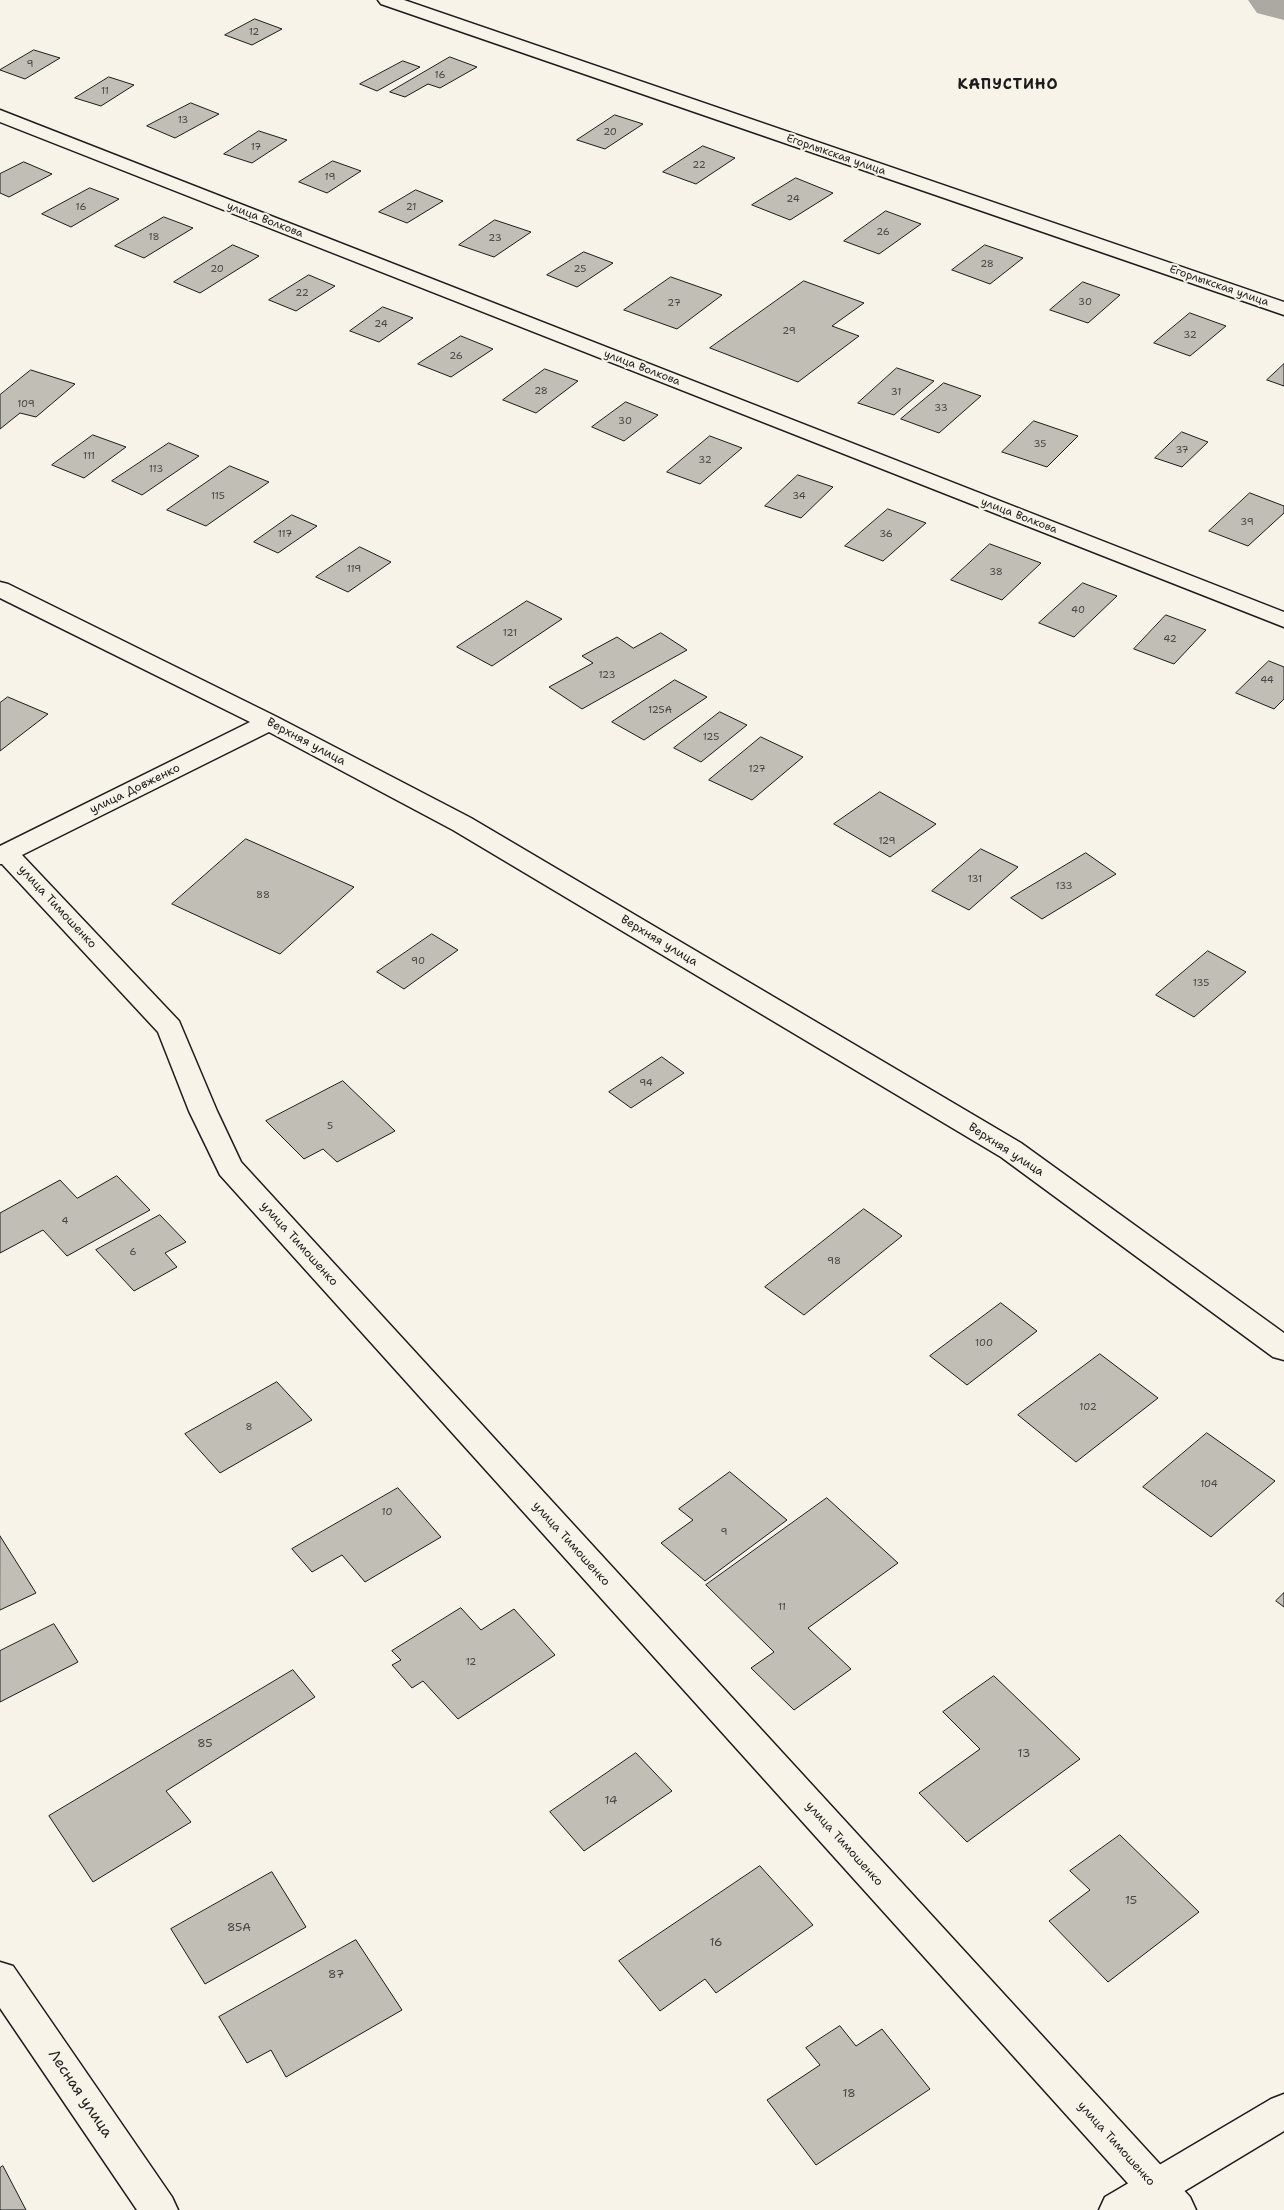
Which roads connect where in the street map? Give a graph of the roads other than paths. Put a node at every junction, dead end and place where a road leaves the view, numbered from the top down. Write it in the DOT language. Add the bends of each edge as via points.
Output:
graph roads {
  1 [pos="388,0"];
  2 [pos="0,116"];
  3 [pos="1284,309"];
  4 [pos="0,589"];
  5 [pos="1284,620"];
  6 [pos="269,722"];
  7 [pos="3,854"];
  8 [pos="1284,1349"];
  9 [pos="0,1978"];
  10 [pos="1284,2111"];
  11 [pos="1166,2199"];
  12 [pos="159,2210"];
  13 [pos="1118,2210"];
  1 -- 3 [label="street, Егорлыкская улица"];
  2 -- 5 [label="street, улица Волкова"];
  4 -- 6 [label="street, Верхняя улица"];
  6 -- 7 [label="street, улица Довженко"];
  6 -- 8 [label="street, Верхняя улица" via="462,824 1011,1150"];
  7 -- 11 [label="street, улица Тимошенко" via="170,1028 230,1168"];
  9 -- 12 [label="street, Лесная улица"];
  10 -- 11 [label="street"];
  11 -- 13 [label="street"];
}
